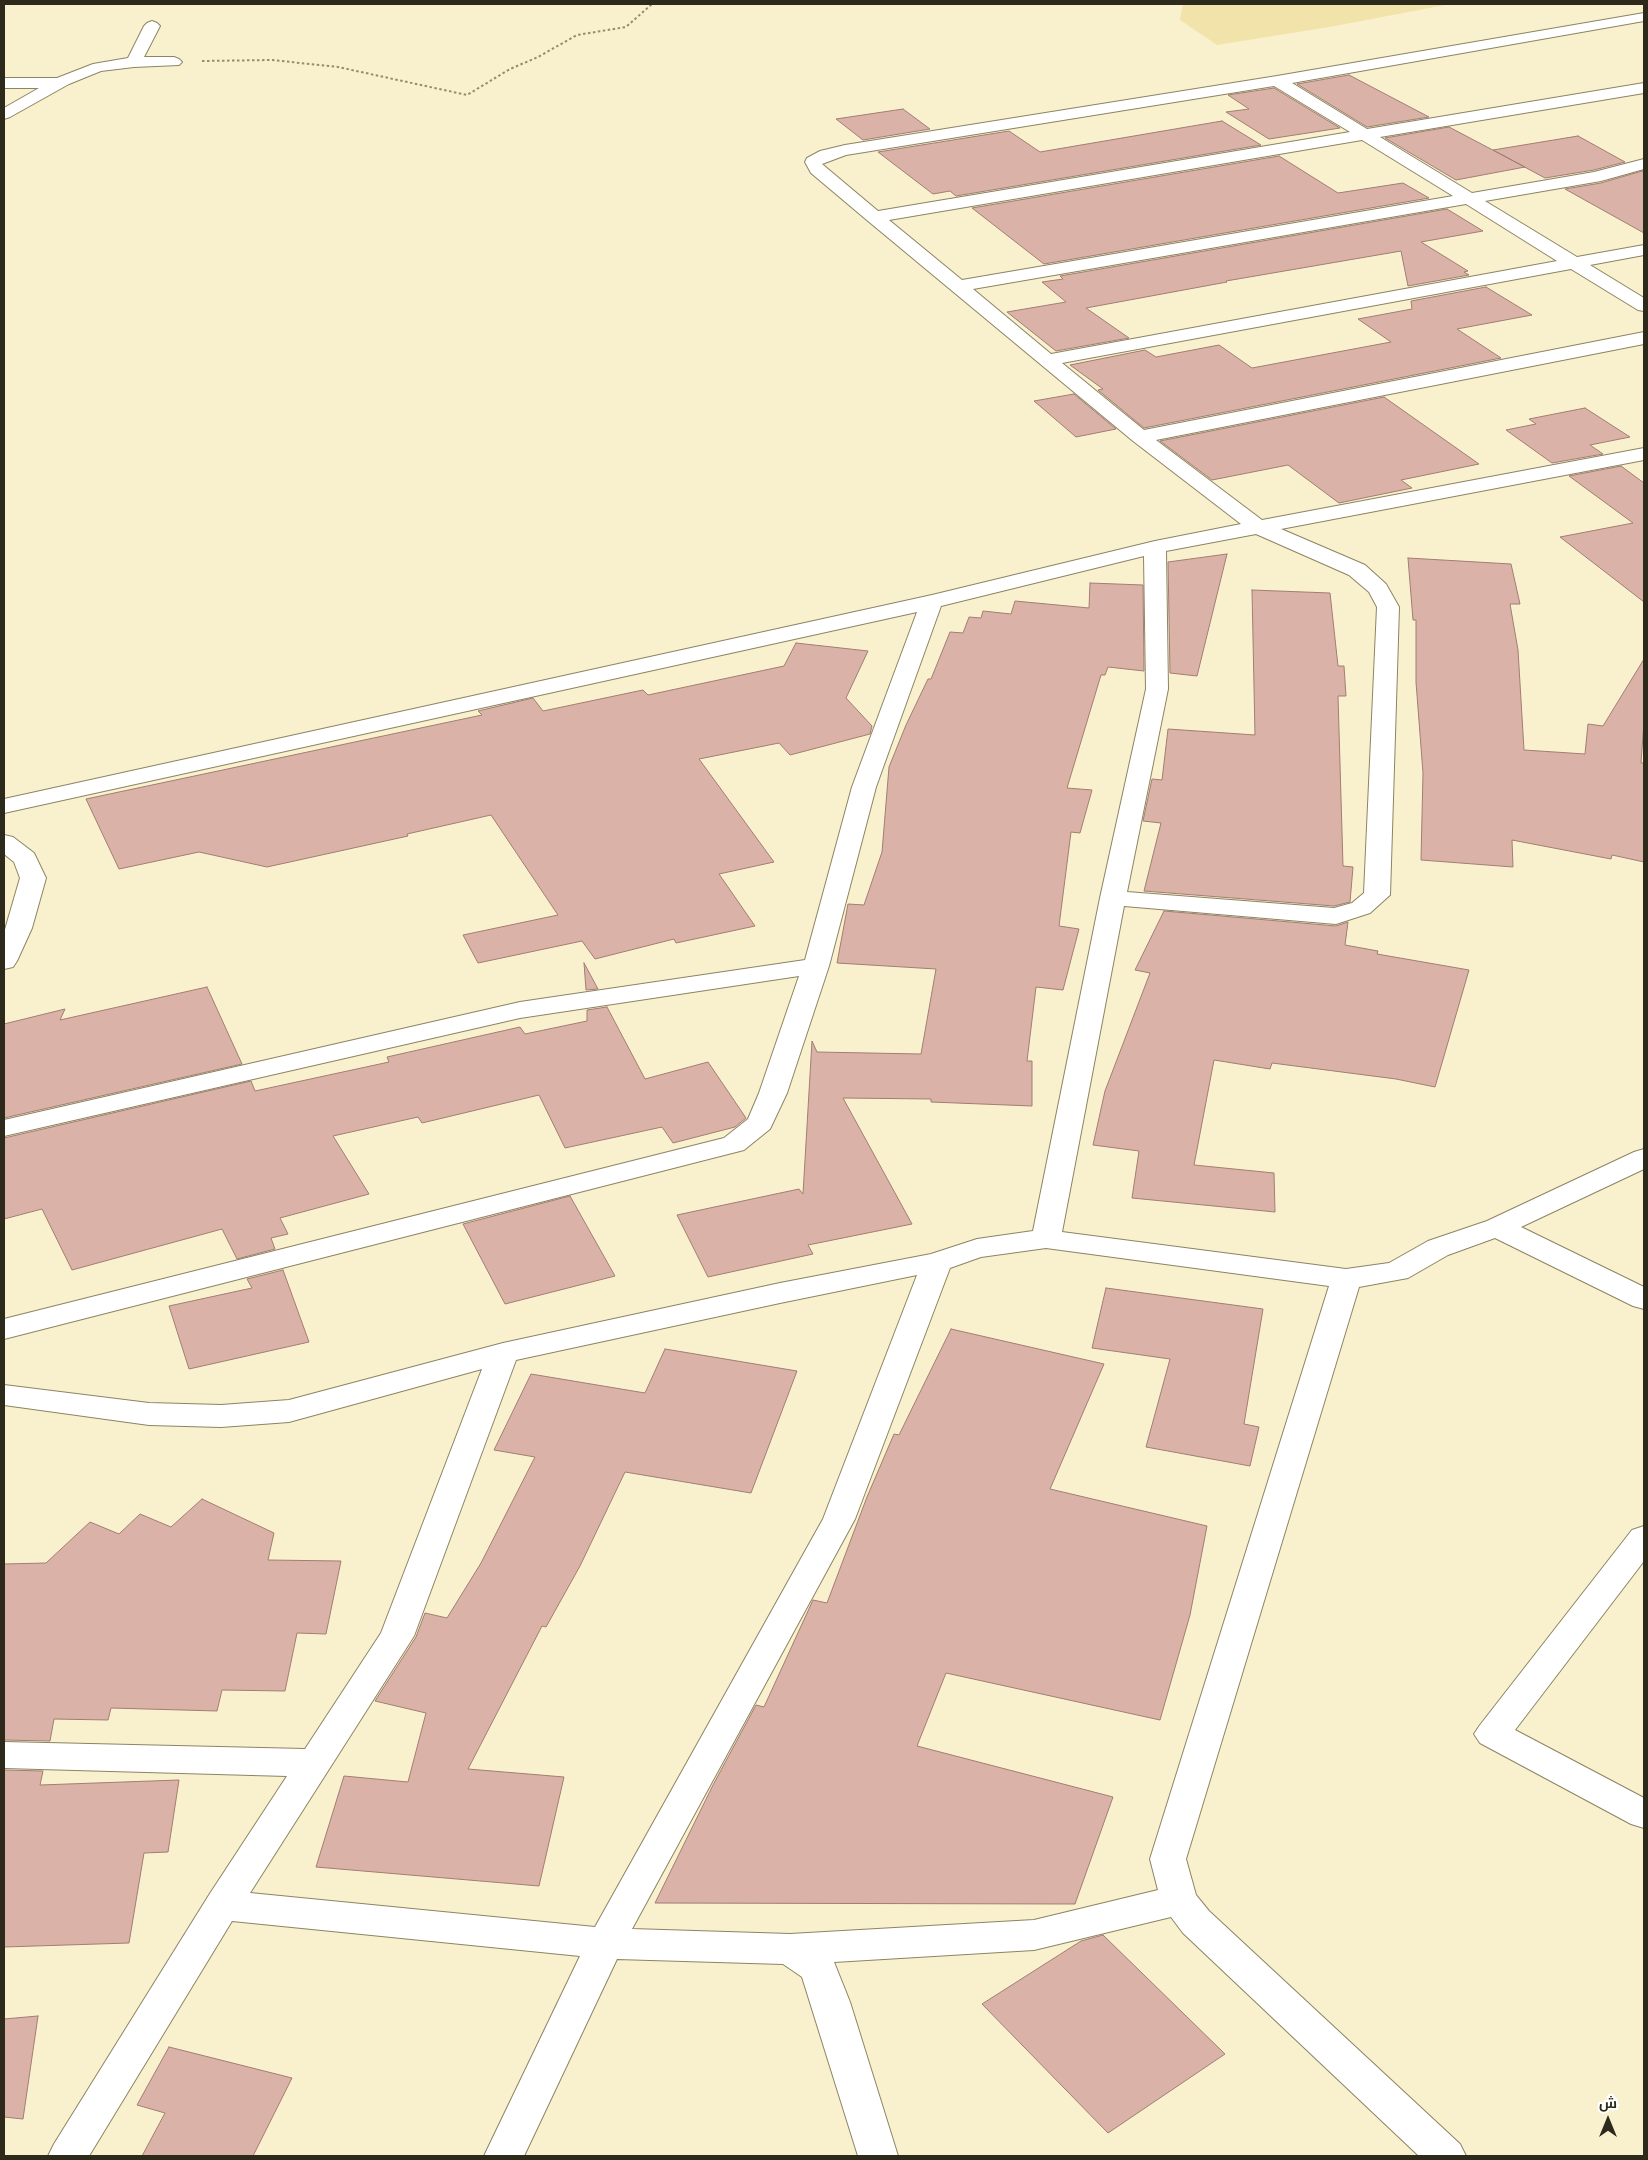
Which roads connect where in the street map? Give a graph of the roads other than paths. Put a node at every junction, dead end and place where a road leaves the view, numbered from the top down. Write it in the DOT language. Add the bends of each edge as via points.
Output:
graph roads {
  1 [pos="1644,17"];
  2 [pos="152,26"];
  3 [pos="134,62"];
  4 [pos="174,62"];
  5 [pos="63,81"];
  6 [pos="1277,81"];
  7 [pos="4,83"];
  8 [pos="1644,88"];
  9 [pos="4,114"];
  10 [pos="1363,134"];
  11 [pos="1644,164"];
  12 [pos="1470,199"];
  13 [pos="874,217"];
  14 [pos="1644,250"];
  15 [pos="1575,264"];
  16 [pos="958,286"];
  17 [pos="1644,306"];
  18 [pos="1644,338"];
  19 [pos="1047,360"];
  20 [pos="1140,437"];
  21 [pos="1644,454"];
  22 [pos="1258,528"];
  23 [pos="1155,547"];
  24 [pos="932,602"];
  25 [pos="4,806"];
  26 [pos="4,842"];
  27 [pos="1113,898"];
  28 [pos="4,961"];
  29 [pos="816,966"];
  30 [pos="4,1128"];
  31 [pos="1644,1158"];
  32 [pos="1497,1227"];
  33 [pos="1046,1240"];
  34 [pos="937,1262"];
  35 [pos="1346,1279"];
  36 [pos="1644,1299"];
  37 [pos="4,1330"];
  38 [pos="502,1353"];
  39 [pos="4,1395"];
  40 [pos="1644,1538"];
  41 [pos="4,1756"];
  42 [pos="315,1762"];
  43 [pos="1644,1814"];
  44 [pos="1179,1900"];
  45 [pos="222,1905"];
  46 [pos="605,1944"];
  47 [pos="790,1949"];
  48 [pos="68,2156"];
  49 [pos="504,2156"];
  50 [pos="878,2156"];
  51 [pos="1446,2156"];
  1 -- 6 [label="street"];
  2 -- 3 [label="street"];
  3 -- 4 [label="street"];
  3 -- 5 [label="street" via="98,67"];
  5 -- 7 [label="street"];
  5 -- 9 [label="street"];
  6 -- 10 [label="street"];
  6 -- 13 [label="street" via="845,150 813,162 817,169"];
  8 -- 10 [label="street"];
  10 -- 12 [label="street"];
  10 -- 13 [label="street"];
  11 -- 12 [label="street" via="1595,177"];
  12 -- 15 [label="street"];
  12 -- 16 [label="street"];
  13 -- 16 [label="street"];
  14 -- 15 [label="street"];
  15 -- 17 [label="street"];
  15 -- 19 [label="street"];
  16 -- 19 [label="street"];
  18 -- 20 [label="street"];
  19 -- 20 [label="street"];
  20 -- 22 [label="street"];
  21 -- 22 [label="street"];
  22 -- 23 [label="street"];
  22 -- 27 [label="street" via="1357,570 1378,589 1388,607 1377,895 1361,908 1336,916"];
  23 -- 24 [label="street"];
  23 -- 27 [label="street" via="1157,689"];
  24 -- 25 [label="street"];
  24 -- 29 [label="street" via="864,787"];
  26 -- 28 [label="street" via="25,858 33,878 19,928"];
  27 -- 33 [label="street"];
  29 -- 30 [label="street" via="520,1010"];
  29 -- 37 [label="street" via="760,1123 734,1144"];
  31 -- 32 [label="street"];
  32 -- 35 [label="street" via="1438,1248 1397,1271"];
  32 -- 36 [label="street"];
  33 -- 34 [label="street" via="977,1248"];
  33 -- 35 [label="street"];
  34 -- 38 [label="street"];
  34 -- 46 [label="street" via="839,1519"];
  35 -- 44 [label="street" via="1168,1859"];
  38 -- 39 [label="street" via="289,1410 221,1416 149,1414"];
  38 -- 42 [label="street" via="397,1636"];
  40 -- 43 [label="street" via="1492,1734"];
  41 -- 42 [label="street"];
  42 -- 45 [label="street"];
  44 -- 47 [label="street" via="1034,1935"];
  44 -- 51 [label="street" via="1196,1922"];
  45 -- 46 [label="street"];
  45 -- 48 [label="street"];
  46 -- 47 [label="street"];
  46 -- 49 [label="street"];
  47 -- 50 [label="street" via="818,1967"];
}
